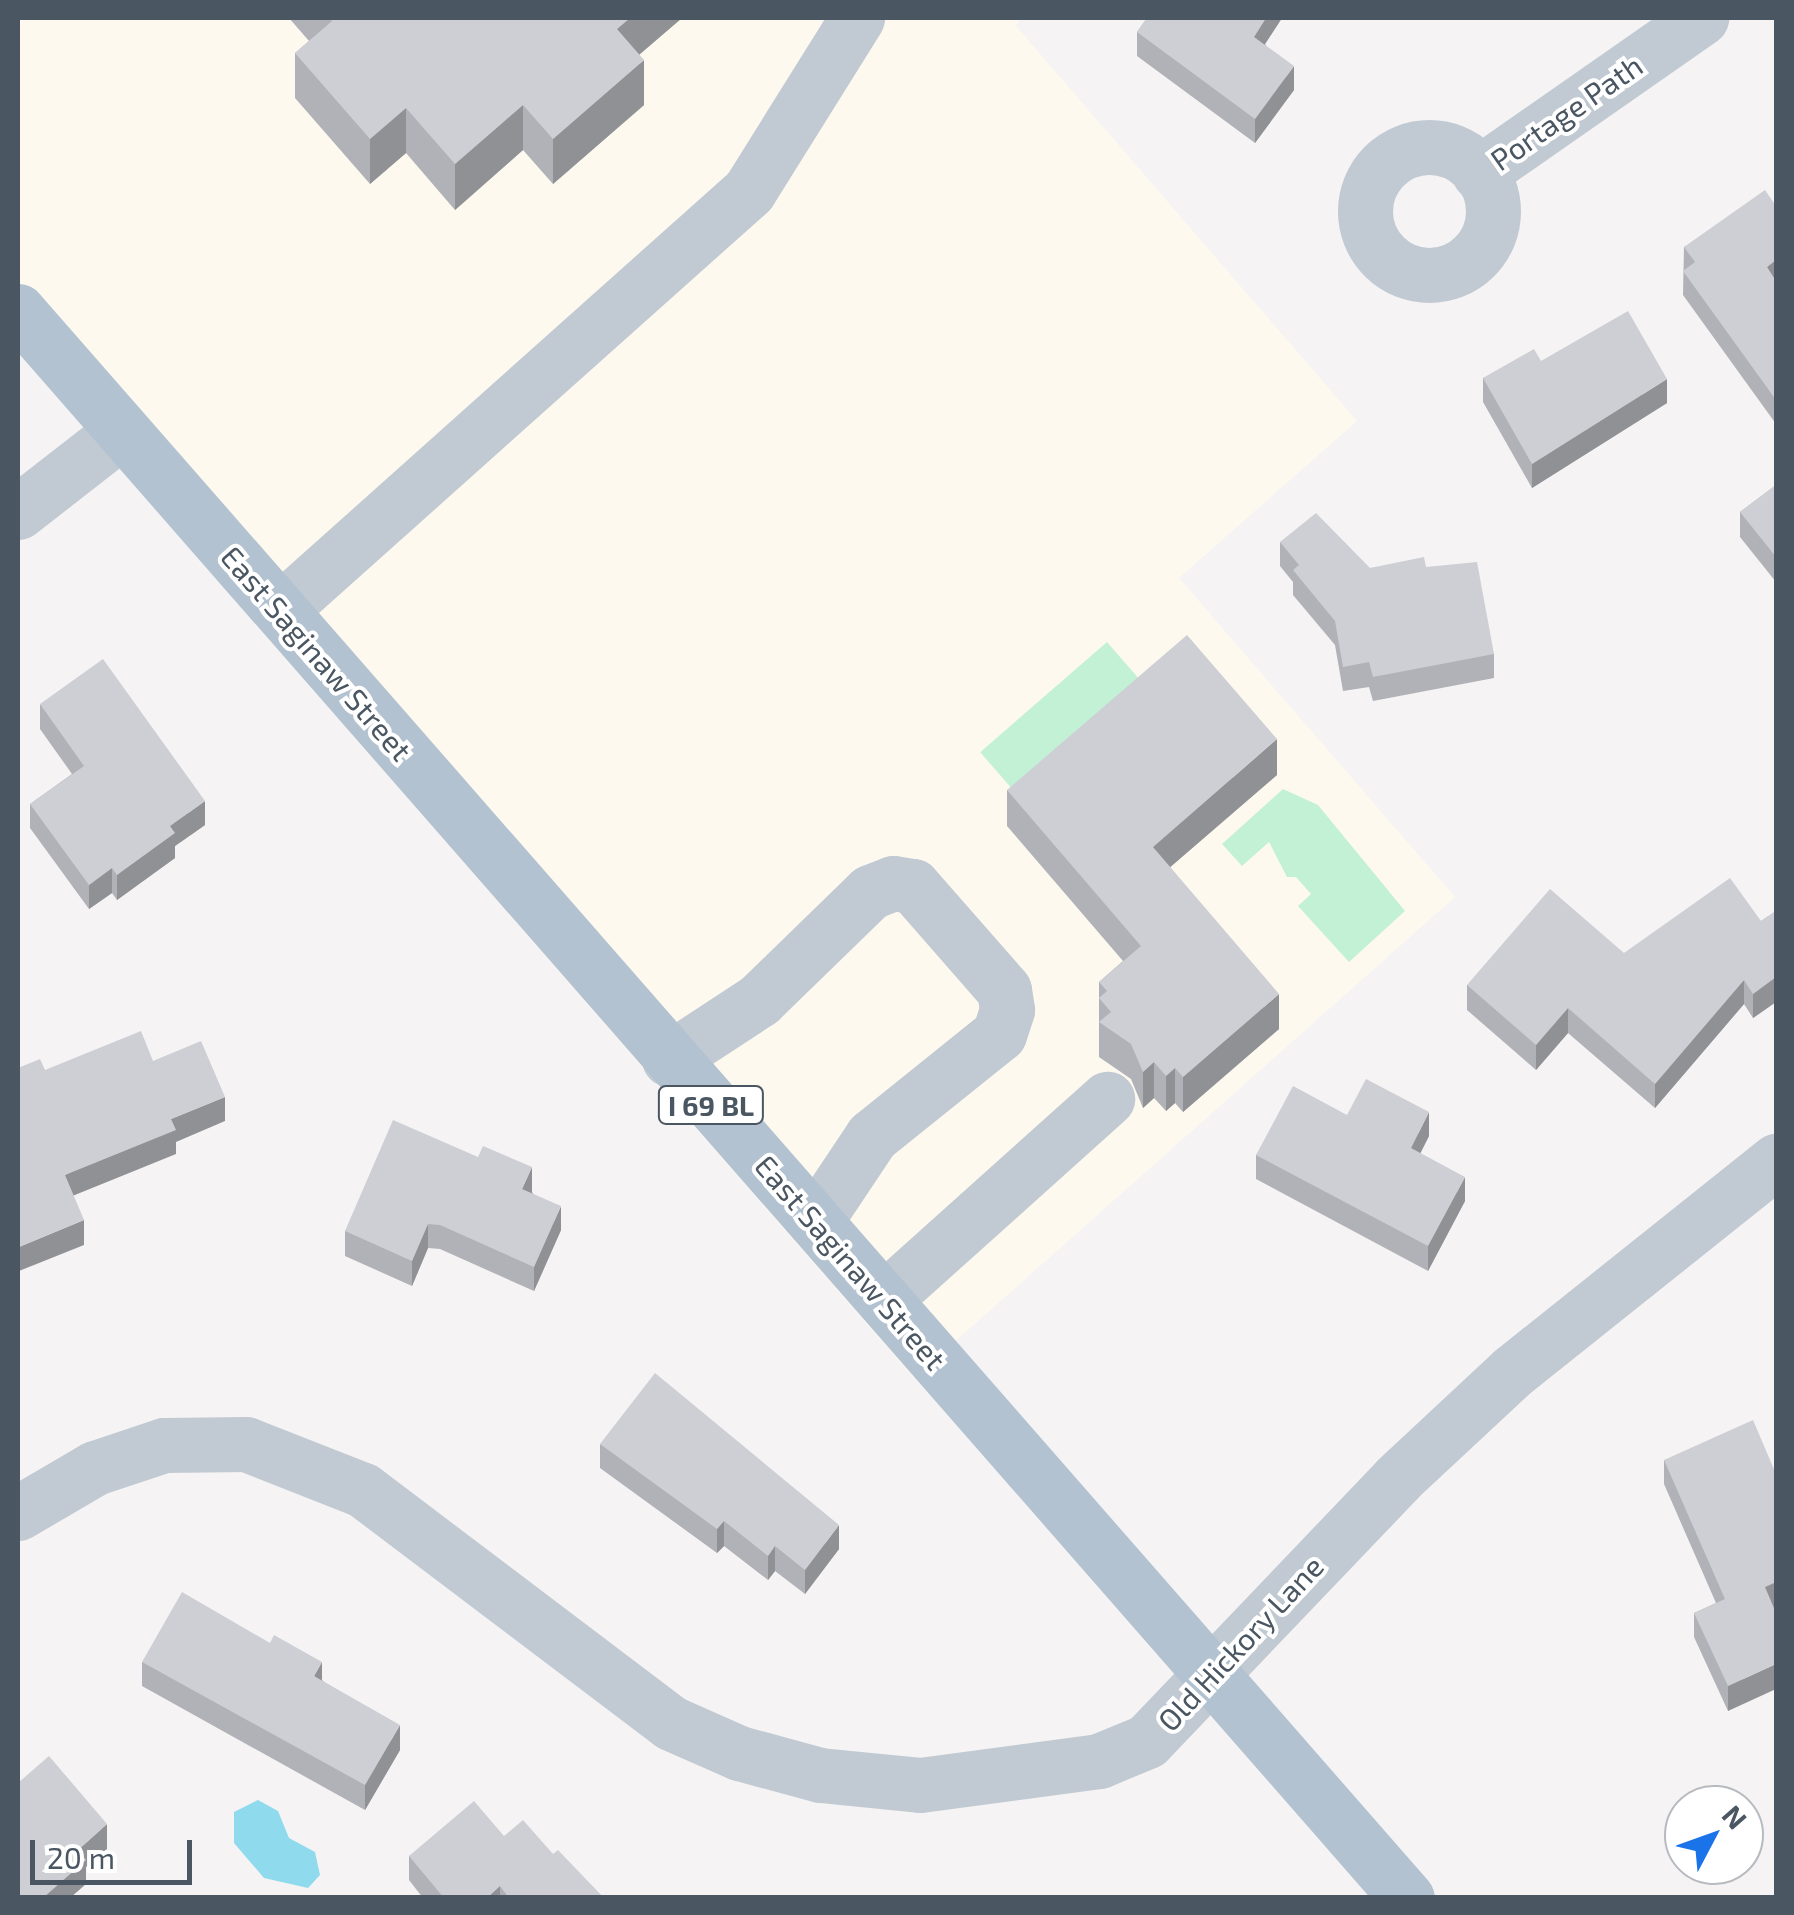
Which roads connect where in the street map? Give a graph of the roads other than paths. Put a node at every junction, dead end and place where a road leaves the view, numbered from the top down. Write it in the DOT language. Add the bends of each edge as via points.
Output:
graph roads {
  1 [pos="857,18"];
  2 [pos="1701,18"];
  3 [pos="1480,173"];
  4 [pos="18,310"];
  5 [pos="122,430"];
  6 [pos="18,512"];
  7 [pos="280,610"];
  8 [pos="669,1060"];
  9 [pos="1107,1099"];
  10 [pos="1776,1161"];
  11 [pos="816,1220"];
  12 [pos="884,1299"];
  13 [pos="18,1513"];
  14 [pos="1210,1674"];
  15 [pos="1408,1898"];
  1 -- 7 [label="street" via="749,191"];
  2 -- 3 [label="street, Portage Path"];
  4 -- 5 [label="main road, East Saginaw Street / I 69 BL"];
  5 -- 6 [label="street"];
  5 -- 7 [label="main road, East Saginaw Street / I 69 BL"];
  7 -- 8 [label="main road, East Saginaw Street / I 69 BL"];
  8 -- 11 [label="main road, East Saginaw Street / I 69 BL"];
  8 -- 11 [label="street" via="759,1000 870,892 892,882 913,886 1004,990 1007,1010 998,1034 872,1136"];
  9 -- 12 [label="street"];
  10 -- 14 [label="street, Old Hickory Lane" via="1513,1370 1396,1478"];
  11 -- 12 [label="main road, East Saginaw Street / I 69 BL"];
  12 -- 14 [label="main road, East Saginaw Street / I 69 BL"];
  13 -- 14 [label="street, Old Hickory Lane" via="95,1468 164,1445 246,1444 363,1490 671,1723 739,1753 820,1775 920,1785 1099,1761 1146,1742"];
  14 -- 15 [label="main road, East Saginaw Street / I 69 BL"];
}
